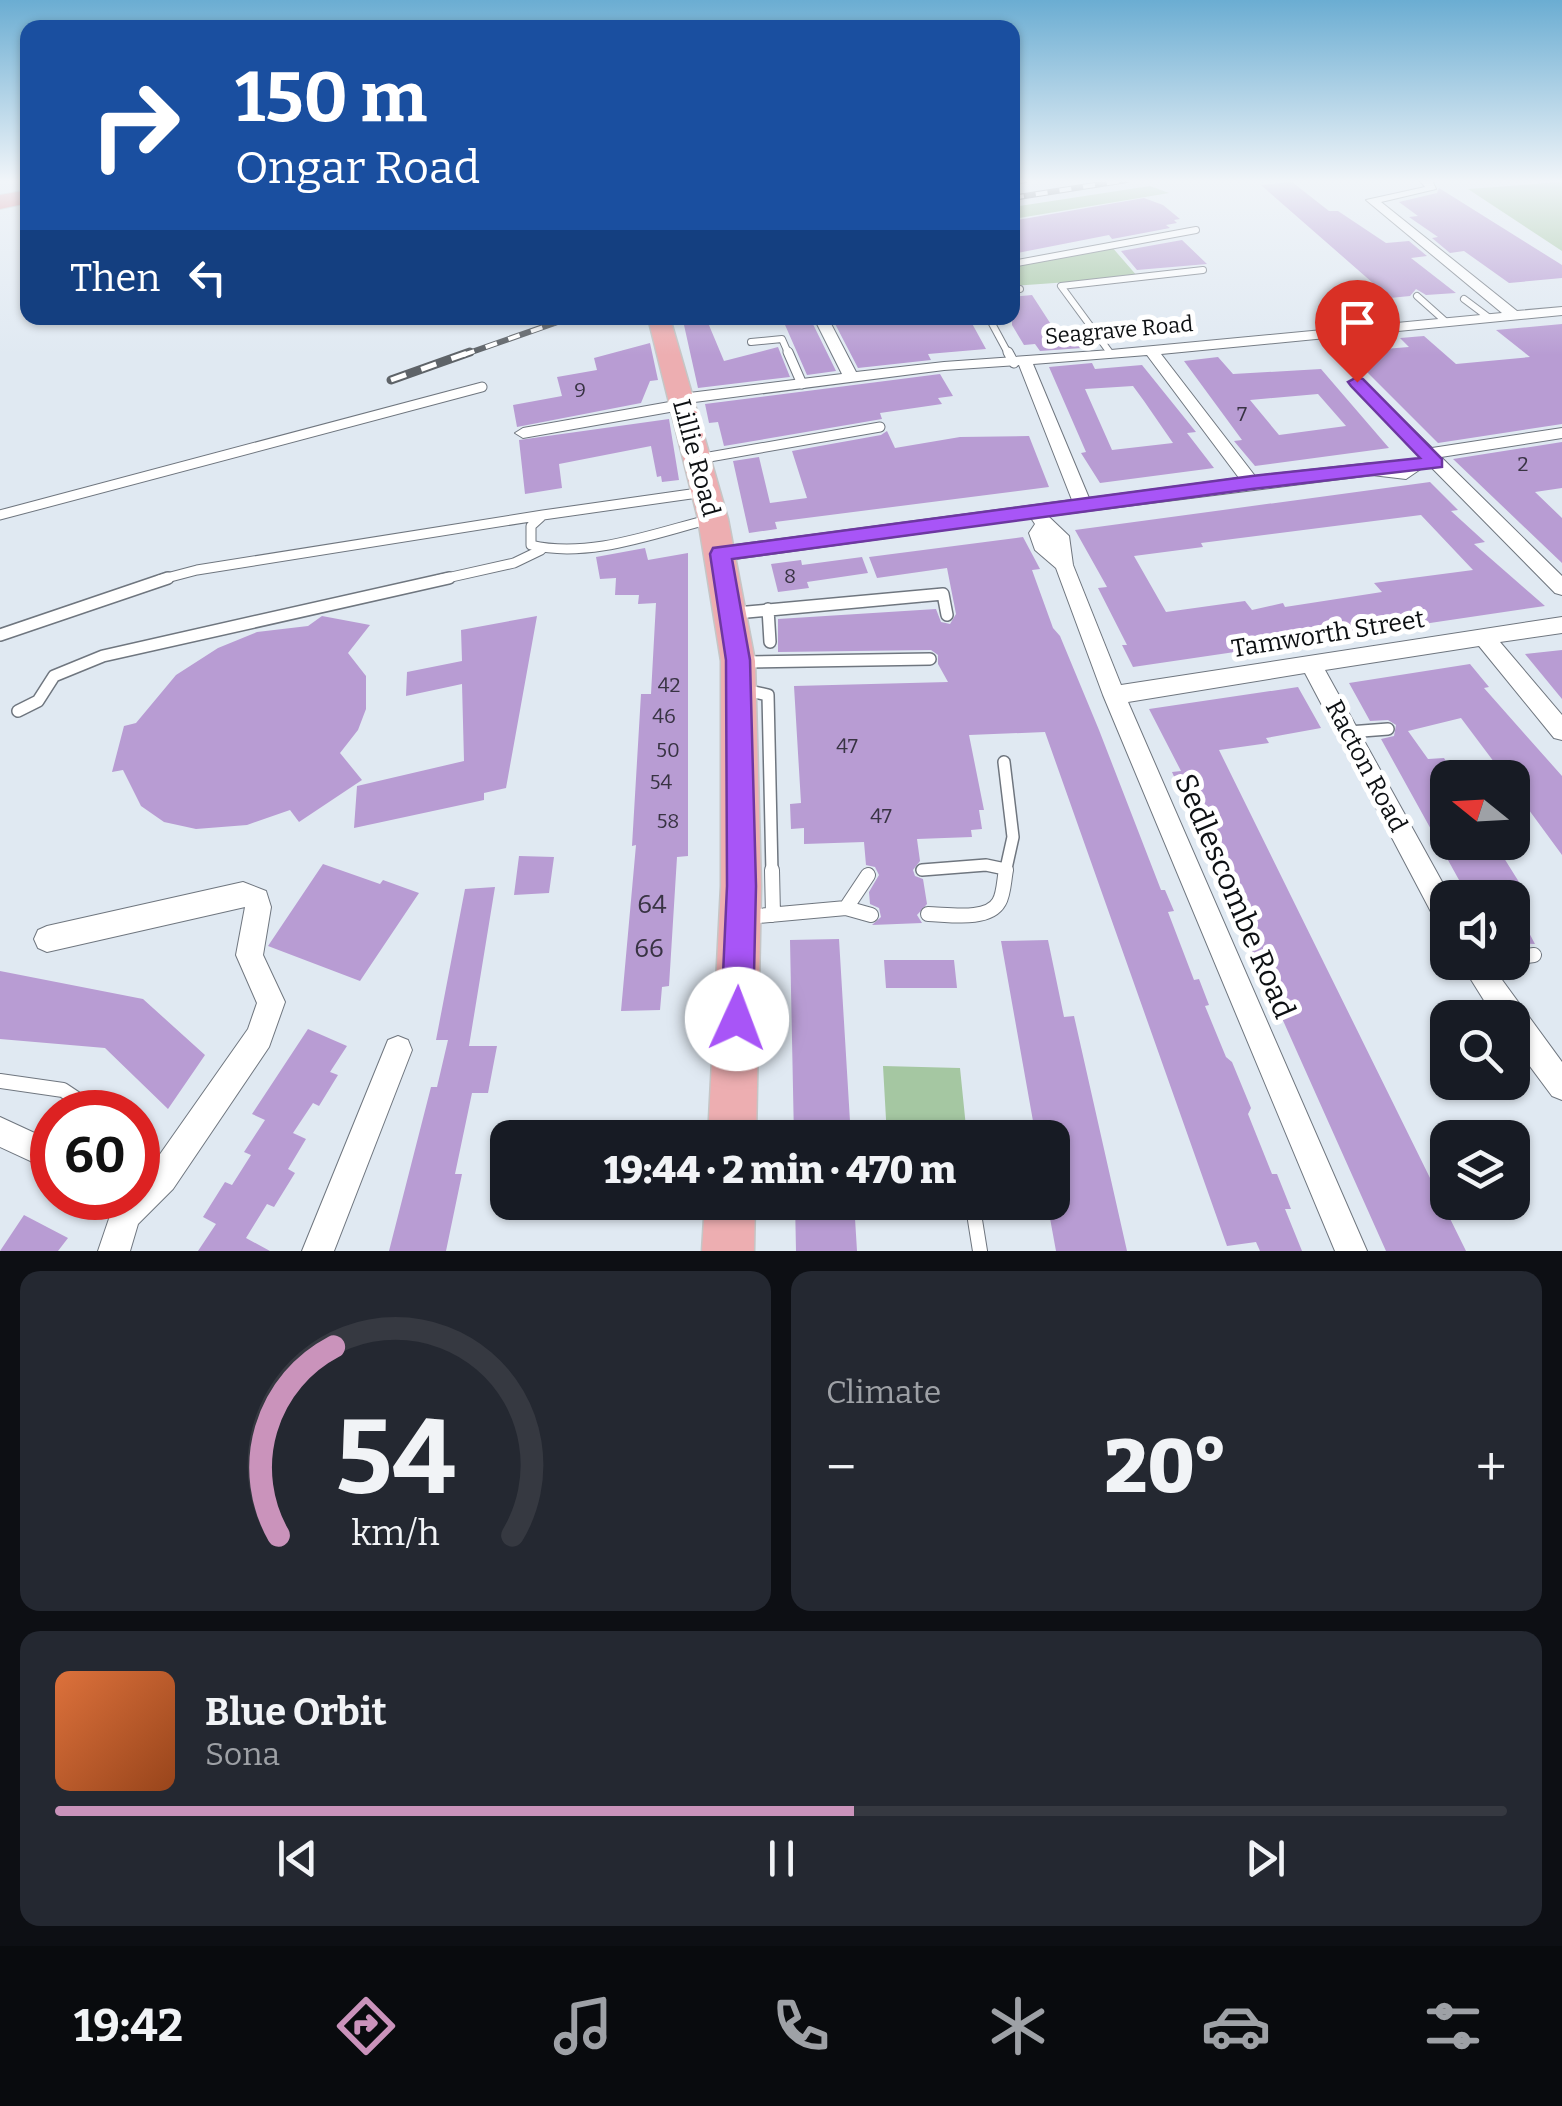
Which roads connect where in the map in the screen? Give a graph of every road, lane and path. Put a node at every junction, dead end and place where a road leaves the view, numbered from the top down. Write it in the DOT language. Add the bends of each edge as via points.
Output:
graph roads {
  1 [pos="1151,238"];
  2 [pos="1419,238"];
  3 [pos="1020,263"];
  4 [pos="1203,270"];
  5 [pos="1417,296"];
  6 [pos="1464,298"];
  7 [pos="1562,310"];
  8 [pos="1508,311"];
  9 [pos="1488,317"];
  10 [pos="1445,321"];
  11 [pos="661,325"];
  12 [pos="825,325"];
  13 [pos="994,325"];
  14 [pos="751,342"];
  15 [pos="1152,350"];
  16 [pos="1111,354"];
  17 [pos="1020,362"];
  18 [pos="851,377"];
  19 [pos="1357,382"];
  20 [pos="802,384"];
  21 [pos="482,387"];
  22 [pos="681,402"];
  23 [pos="880,427"];
  24 [pos="523,433"];
  25 [pos="1562,433"];
  26 [pos="697,459"];
  27 [pos="1427,461"];
  28 [pos="1252,482"];
  29 [pos="709,506"];
  30 [pos="1083,506"];
  31 [pos="0,514"];
  32 [pos="543,515"];
  33 [pos="1041,518"];
  34 [pos="541,550"];
  35 [pos="720,554"];
  36 [pos="1562,588"];
  37 [pos="768,610"];
  38 [pos="731,614"];
  39 [pos="947,615"];
  40 [pos="1556,626"];
  41 [pos="0,635"];
  42 [pos="1483,636"];
  43 [pos="770,642"];
  44 [pos="930,658"];
  45 [pos="1312,666"];
  46 [pos="739,675"];
  47 [pos="1114,696"];
  48 [pos="18,711"];
  49 [pos="1388,729"];
  50 [pos="1562,731"];
  51 [pos="1349,732"];
  52 [pos="1004,762"];
  53 [pos="1004,869"];
  54 [pos="922,870"];
  55 [pos="868,875"];
  56 [pos="1430,884"];
  57 [pos="846,908"];
  58 [pos="928,914"];
  59 [pos="871,915"];
  60 [pos="757,916"];
  61 [pos="48,939"];
  62 [pos="1534,955"];
  63 [pos="1530,956"];
  64 [pos="1530,1042"];
  65 [pos="398,1050"];
  66 [pos="0,1081"];
  67 [pos="1562,1086"];
  68 [pos="70,1090"];
  69 [pos="734,1120"];
  70 [pos="0,1132"];
  71 [pos="30,1146"];
  72 [pos="160,1179"];
  73 [pos="119,1220"];
  74 [pos="729,1220"];
  75 [pos="976,1220"];
  76 [pos="114,1251"];
  77 [pos="318,1251"];
  78 [pos="728,1251"];
  79 [pos="980,1251"];
  80 [pos="1351,1251"];
  1 -- 3 [label="lane"];
  2 -- 8 [label="street"];
  4 -- 16 [label="lane" via="1061,286"];
  5 -- 10 [label="lane"];
  6 -- 9 [label="lane"];
  7 -- 8 [label="street, Seagrave Road"];
  8 -- 9 [label="street, Seagrave Road"];
  9 -- 10 [label="street, Seagrave Road"];
  10 -- 15 [label="street, Seagrave Road"];
  11 -- 22 [label="main road, Lillie Road"];
  12 -- 18 [label="street"];
  13 -- 17 [label="lane"];
  14 -- 20 [label="lane" via="782,339"];
  15 -- 16 [label="street, Seagrave Road"];
  15 -- 28 [label="street"];
  16 -- 17 [label="street, Seagrave Road"];
  17 -- 18 [label="street, Seagrave Road" via="887,380"];
  17 -- 30 [label="street"];
  18 -- 20 [label="street, Seagrave Road"];
  19 -- 27 [label="street"];
  20 -- 22 [label="street, Seagrave Road"];
  21 -- 31 [label="lane"];
  22 -- 24 [label="street, Seagrave Road"];
  22 -- 26 [label="main road, Lillie Road"];
  23 -- 26 [label="lane"];
  25 -- 27 [label="street"];
  26 -- 29 [label="main road, Lillie Road"];
  27 -- 28 [label="street" via="1406,474 1372,469"];
  27 -- 36 [label="street"];
  28 -- 30 [label="street"];
  29 -- 32 [label="lane"];
  29 -- 34 [label="lane" via="573,550"];
  29 -- 35 [label="main road, Lillie Road"];
  30 -- 33 [label="street"];
  32 -- 34 [label="lane" via="531,526 531,546"];
  32 -- 41 [label="lane" via="198,570"];
  33 -- 35 [label="street"];
  33 -- 47 [label="street, Sedlescombe Road" via="1042,545 1064,565"];
  34 -- 48 [label="lane" via="514,564 103,656 54,676 38,701"];
  35 -- 38 [label="main road, Lillie Road"];
  37 -- 38 [label="lane"];
  37 -- 39 [label="lane" via="943,594"];
  37 -- 43 [label="lane"];
  38 -- 46 [label="main road, Lillie Road"];
  40 -- 42 [label="street, Tamworth Street"];
  42 -- 45 [label="street, Tamworth Street"];
  42 -- 50 [label="street"];
  44 -- 46 [label="lane" via="764,664"];
  45 -- 47 [label="street, Tamworth Street"];
  45 -- 51 [label="street, Racton Road"];
  46 -- 60 [label="main road, Lillie Road"];
  47 -- 80 [label="street, Sedlescombe Road"];
  49 -- 51 [label="lane"];
  51 -- 56 [label="street, Racton Road"];
  52 -- 53 [label="lane" via="1013,837"];
  53 -- 54 [label="lane"];
  53 -- 58 [label="lane" via="992,911"];
  55 -- 57 [label="lane"];
  57 -- 59 [label="lane"];
  57 -- 60 [label="lane"];
  60 -- 69 [label="main road, Lillie Road"];
  61 -- 72 [label="street" via="243,894 257,900 260,913 248,945 271,1002 258,1037"];
  62 -- 63 [label="lane"];
  64 -- 67 [label="street"];
  65 -- 77 [label="street"];
  66 -- 68 [label="lane"];
  70 -- 71 [label="street"];
  73 -- 76 [label="street"];
  74 -- 78 [label="main road"];
  75 -- 79 [label="lane"];
}
